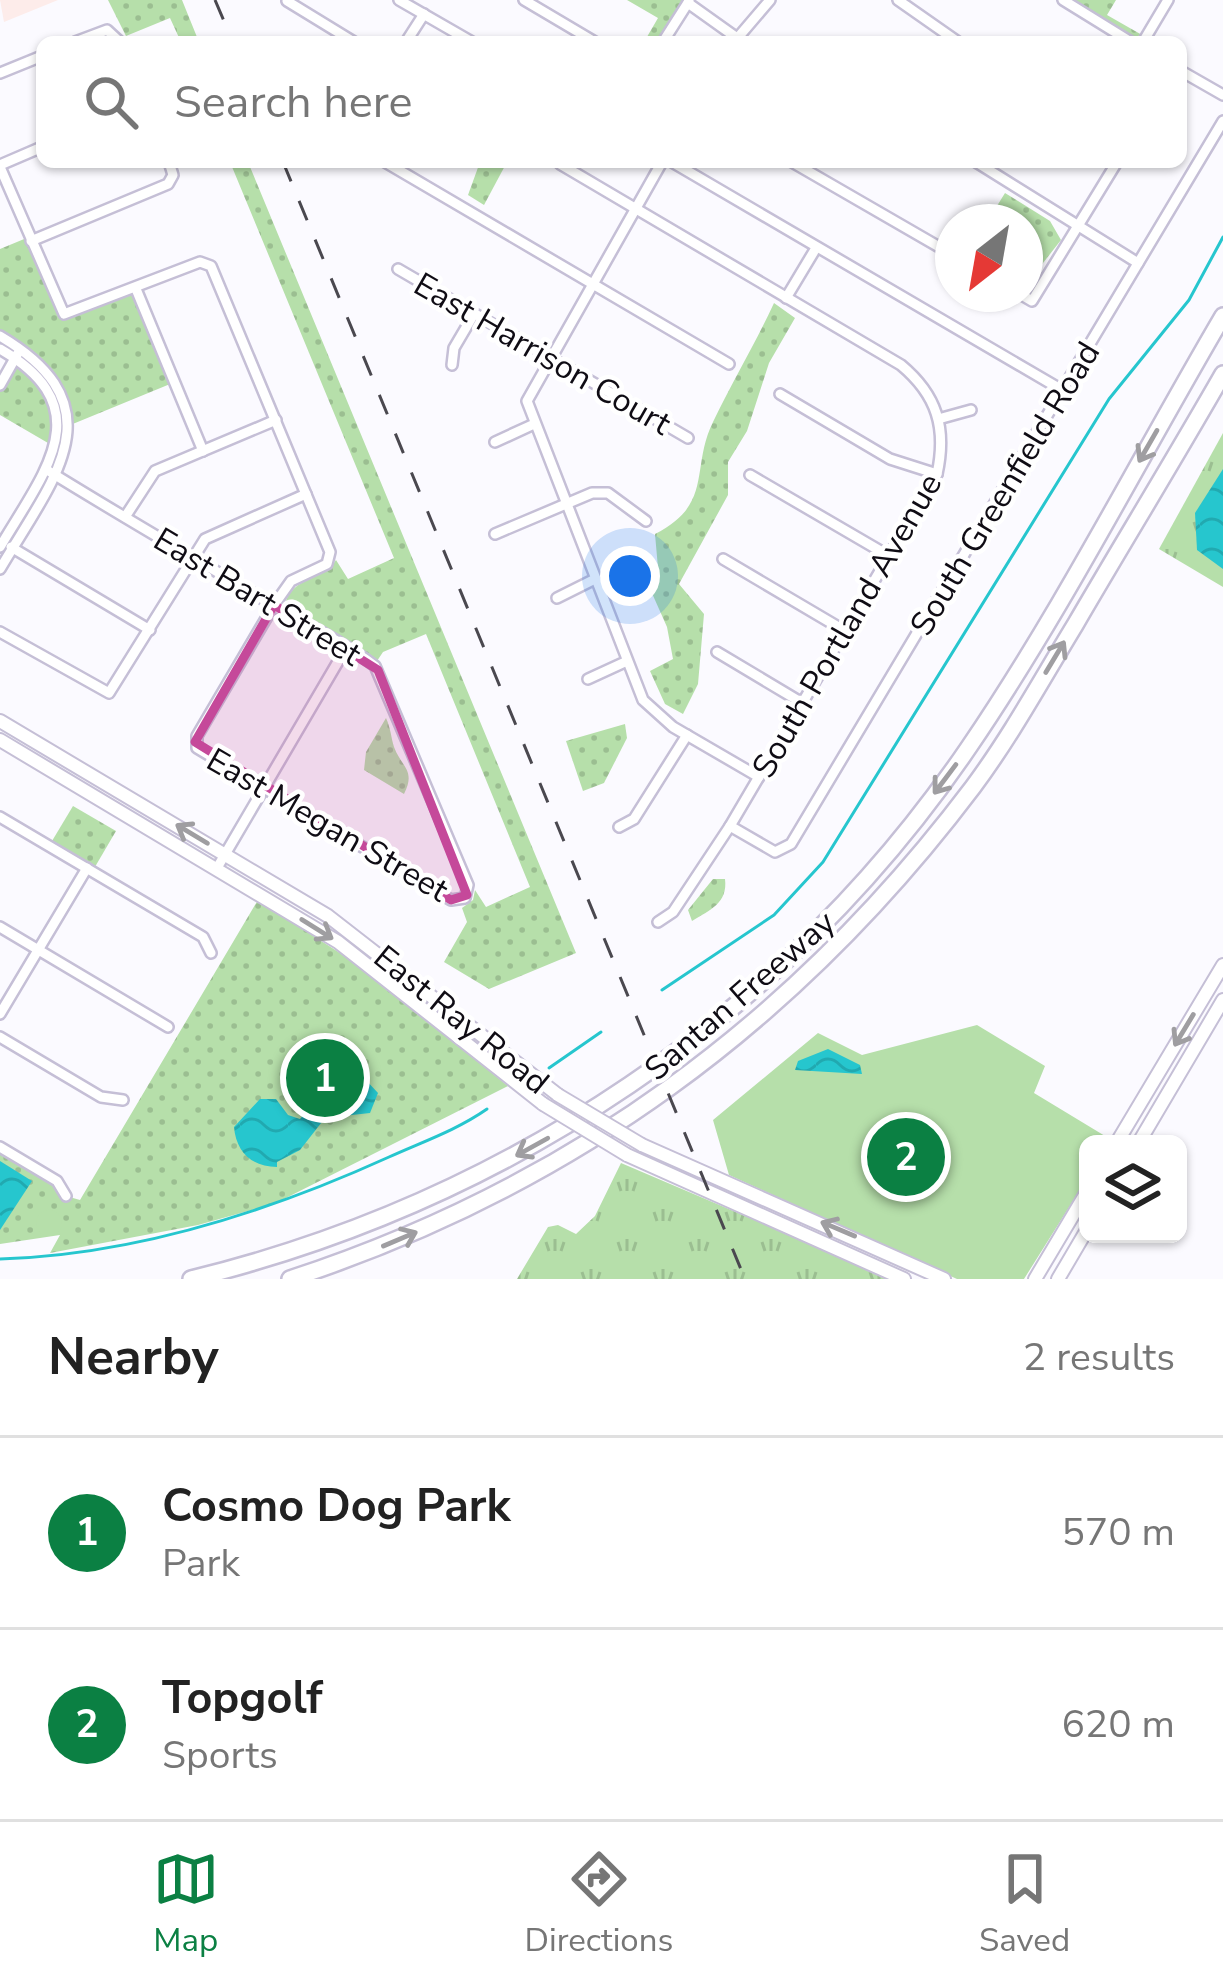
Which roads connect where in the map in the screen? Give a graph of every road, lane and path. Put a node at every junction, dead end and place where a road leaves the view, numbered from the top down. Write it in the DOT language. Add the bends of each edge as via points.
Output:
graph roads {
  1 [pos="399,0"];
  2 [pos="524,0"];
  3 [pos="770,0"];
  4 [pos="898,0"];
  5 [pos="1063,0"];
  6 [pos="1168,0"];
  7 [pos="286,1"];
  8 [pos="689,2"];
  9 [pos="424,14"];
  10 [pos="344,36"];
  11 [pos="410,36"];
  12 [pos="462,36"];
  13 [pos="586,36"];
  14 [pos="667,36"];
  15 [pos="730,36"];
  16 [pos="738,36"];
  17 [pos="949,36"];
  18 [pos="1121,36"];
  19 [pos="1146,36"];
  20 [pos="36,58"];
  21 [pos="0,73"];
  22 [pos="1187,74"];
  23 [pos="1223,95"];
  24 [pos="1223,121"];
  25 [pos="36,151"];
  26 [pos="0,166"];
  27 [pos="170,168"];
  28 [pos="395,168"];
  29 [pos="567,168"];
  30 [pos="659,168"];
  31 [pos="682,168"];
  32 [pos="802,168"];
  33 [pos="986,168"];
  34 [pos="1113,168"];
  35 [pos="635,209"];
  36 [pos="1079,227"];
  37 [pos="31,241"];
  38 [pos="935,245"];
  39 [pos="816,248"];
  40 [pos="1138,263"];
  41 [pos="398,269"];
  42 [pos="592,283"];
  43 [pos="1043,284"];
  44 [pos="136,289"];
  45 [pos="787,298"];
  46 [pos="474,314"];
  47 [pos="1223,316"];
  48 [pos="0,336"];
  49 [pos="0,349"];
  50 [pos="19,351"];
  51 [pos="549,358"];
  52 [pos="729,364"];
  53 [pos="452,365"];
  54 [pos="1223,375"];
  55 [pos="0,385"];
  56 [pos="1062,390"];
  57 [pos="780,394"];
  58 [pos="971,410"];
  59 [pos="941,418"];
  60 [pos="276,420"];
  61 [pos="532,425"];
  62 [pos="688,438"];
  63 [pos="495,442"];
  64 [pos="203,451"];
  65 [pos="51,473"];
  66 [pos="938,474"];
  67 [pos="749,476"];
  68 [pos="306,494"];
  69 [pos="563,503"];
  70 [pos="125,517"];
  71 [pos="646,521"];
  72 [pos="495,534"];
  73 [pos="4,544"];
  74 [pos="889,556"];
  75 [pos="193,557"];
  76 [pos="723,559"];
  77 [pos="0,569"];
  78 [pos="593,580"];
  79 [pos="557,598"];
  80 [pos="274,605"];
  81 [pos="150,630"];
  82 [pos="0,632"];
  83 [pos="845,632"];
  84 [pos="346,648"];
  85 [pos="718,652"];
  86 [pos="625,662"];
  87 [pos="588,679"];
  88 [pos="804,704"];
  89 [pos="0,722"];
  90 [pos="687,735"];
  91 [pos="0,740"];
  92 [pos="759,777"];
  93 [pos="263,789"];
  94 [pos="0,817"];
  95 [pos="730,826"];
  96 [pos="619,827"];
  97 [pos="226,854"];
  98 [pos="87,868"];
  99 [pos="218,868"];
  100 [pos="464,898"];
  101 [pos="658,922"];
  102 [pos="0,927"];
  103 [pos="38,950"];
  104 [pos="212,953"];
  105 [pos="1222,968"];
  106 [pos="1223,1000"];
  107 [pos="0,1014"];
  108 [pos="168,1027"];
  109 [pos="0,1037"];
  110 [pos="123,1100"];
  111 [pos="1120,1135"];
  112 [pos="1143,1135"];
  113 [pos="0,1147"];
  114 [pos="66,1196"];
  115 [pos="1079,1205"];
  116 [pos="1079,1243"];
  117 [pos="191,1279"];
  118 [pos="290,1279"];
  119 [pos="904,1279"];
  120 [pos="944,1279"];
  121 [pos="1035,1279"];
  122 [pos="1058,1279"];
  1 -- 9 [label="street"];
  2 -- 13 [label="street"];
  3 -- 16 [label="street"];
  4 -- 17 [label="street"];
  5 -- 18 [label="street"];
  6 -- 19 [label="street"];
  7 -- 10 [label="street"];
  8 -- 14 [label="street"];
  8 -- 15 [label="street"];
  9 -- 11 [label="street"];
  9 -- 12 [label="street"];
  20 -- 21 [label="street"];
  22 -- 23 [label="street"];
  24 -- 40 [label="street, South Greenfield Road"];
  25 -- 26 [label="street"];
  26 -- 37 [label="street"];
  27 -- 37 [label="street" via="173,178"];
  28 -- 42 [label="street"];
  29 -- 35 [label="street"];
  30 -- 35 [label="street"];
  31 -- 39 [label="street"];
  32 -- 38 [label="street"];
  33 -- 36 [label="street"];
  34 -- 36 [label="street"];
  35 -- 42 [label="street"];
  35 -- 45 [label="street"];
  36 -- 40 [label="street"];
  36 -- 43 [label="street"];
  37 -- 44 [label="street" via="64,314"];
  39 -- 45 [label="street"];
  39 -- 56 [label="street"];
  40 -- 56 [label="street, South Greenfield Road"];
  41 -- 46 [label="street, East Harrison Court"];
  42 -- 51 [label="street"];
  42 -- 52 [label="street"];
  44 -- 60 [label="street" via="206,262 213,268"];
  44 -- 64 [label="street"];
  45 -- 59 [label="street" via="901,365"];
  46 -- 51 [label="street, East Harrison Court"];
  46 -- 53 [label="street"];
  47 -- 117 [label="highway, Santan Freeway, one-way" via="968,749 883,861 790,958 652,1072 521,1153 338,1236"];
  48 -- 50 [label="street"];
  49 -- 50 [label="street"];
  50 -- 55 [label="street"];
  50 -- 65 [label="street" via="46,368 65,402 68,445"];
  51 -- 61 [label="street" via="527,401"];
  51 -- 62 [label="street, East Harrison Court"];
  118 -- 54 [label="highway, Santan Freeway, one-way" via="391,1244 566,1157 654,1103 801,982 976,782"];
  56 -- 95 [label="street, South Greenfield Road" via="781,853"];
  57 -- 66 [label="street" via="890,459"];
  58 -- 59 [label="street"];
  59 -- 66 [label="street, South Portland Avenue"];
  60 -- 64 [label="street"];
  60 -- 68 [label="street"];
  61 -- 63 [label="street"];
  61 -- 69 [label="street"];
  64 -- 70 [label="street" via="155,471"];
  65 -- 70 [label="street, East Bart Street"];
  65 -- 73 [label="street"];
  66 -- 74 [label="street, South Portland Avenue"];
  67 -- 74 [label="street"];
  68 -- 75 [label="street" via="215,531"];
  68 -- 80 [label="street" via="331,558 291,581"];
  69 -- 71 [label="street" via="608,494"];
  69 -- 72 [label="street"];
  69 -- 78 [label="street"];
  70 -- 75 [label="street, East Bart Street"];
  73 -- 77 [label="street"];
  73 -- 81 [label="street"];
  74 -- 83 [label="street, South Portland Avenue"];
  75 -- 80 [label="street, East Bart Street"];
  75 -- 81 [label="street"];
  76 -- 83 [label="street"];
  78 -- 79 [label="street"];
  78 -- 86 [label="street"];
  80 -- 84 [label="street, East Bart Street"];
  80 -- 93 [label="street, East Megan Street" via="195,742"];
  81 -- 82 [label="street" via="109,693"];
  83 -- 88 [label="street, South Portland Avenue"];
  84 -- 93 [label="street"];
  84 -- 100 [label="street, East Bart Street" via="382,676 468,885"];
  85 -- 88 [label="street"];
  86 -- 87 [label="street"];
  86 -- 90 [label="street" via="644,700"];
  88 -- 92 [label="street, South Portland Avenue"];
  97 -- 89 [label="main road, East Ray Road, one-way"];
  90 -- 92 [label="street"];
  90 -- 96 [label="street" via="634,819"];
  91 -- 99 [label="main road, East Ray Road"];
  92 -- 95 [label="street, South Portland Avenue"];
  93 -- 97 [label="street"];
  93 -- 100 [label="street, East Megan Street" via="452,901"];
  94 -- 98 [label="street"];
  95 -- 101 [label="street, South Portland Avenue"];
  97 -- 99 [label="street"];
  120 -- 97 [label="main road, East Ray Road, one-way, bridge" via="642,1144 558,1096 382,953"];
  98 -- 103 [label="street"];
  98 -- 104 [label="street" via="203,938"];
  99 -- 119 [label="main road, East Ray Road, one-way, bridge" via="372,966 543,1104 628,1155"];
  102 -- 103 [label="street"];
  103 -- 107 [label="street"];
  103 -- 108 [label="street"];
  105 -- 111 [label="main road, one-way"];
  106 -- 112 [label="main road"];
  109 -- 110 [label="street" via="101,1097"];
  113 -- 114 [label="street" via="57,1181"];
  115 -- 121 [label="main road"];
  116 -- 122 [label="main road"];
}
